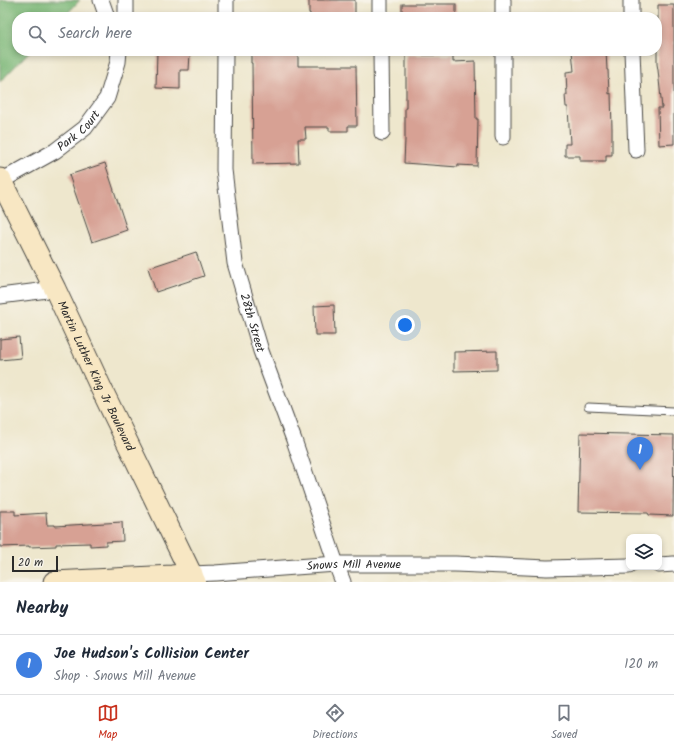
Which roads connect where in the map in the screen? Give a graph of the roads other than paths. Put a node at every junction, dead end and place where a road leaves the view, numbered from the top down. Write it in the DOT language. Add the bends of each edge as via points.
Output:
graph roads {
  1 [pos="101,0"];
  2 [pos="126,0"];
  3 [pos="226,0"];
  4 [pos="380,0"];
  5 [pos="503,0"];
  6 [pos="631,0"];
  7 [pos="105,12"];
  8 [pos="126,12"];
  9 [pos="226,12"];
  10 [pos="380,12"];
  11 [pos="503,12"];
  12 [pos="631,12"];
  13 [pos="119,56"];
  14 [pos="225,56"];
  15 [pos="381,56"];
  16 [pos="503,56"];
  17 [pos="632,56"];
  18 [pos="382,133"];
  19 [pos="503,137"];
  20 [pos="636,150"];
  21 [pos="0,180"];
  22 [pos="55,289"];
  23 [pos="0,296"];
  24 [pos="588,407"];
  25 [pos="674,411"];
  26 [pos="336,564"];
  27 [pos="674,564"];
  28 [pos="662,565"];
  29 [pos="626,566"];
  30 [pos="194,578"];
  31 [pos="54,582"];
  32 [pos="343,582"];
  1 -- 7 [label="street"];
  2 -- 8 [label="street"];
  3 -- 9 [label="street"];
  4 -- 10 [label="street"];
  5 -- 11 [label="street"];
  6 -- 12 [label="street"];
  13 -- 21 [label="street, Park Court" via="107,98 85,128 55,151"];
  14 -- 26 [label="street, 28th Street" via="224,170 235,263 261,351"];
  15 -- 18 [label="street"];
  16 -- 19 [label="street"];
  17 -- 20 [label="street"];
  21 -- 22 [label="main road, Martin Luther King Jr Boulevard"];
  22 -- 23 [label="street"];
  22 -- 30 [label="main road, Martin Luther King Jr Boulevard"];
  24 -- 25 [label="lane"];
  26 -- 29 [label="street, Snows Mill Avenue" via="455,564 547,568"];
  26 -- 30 [label="street, Snows Mill Avenue" via="215,573"];
  26 -- 32 [label="street, 28th Street"];
  27 -- 28 [label="street"];
  30 -- 31 [label="main road, Snows Mill Avenue" via="172,576"];
}
